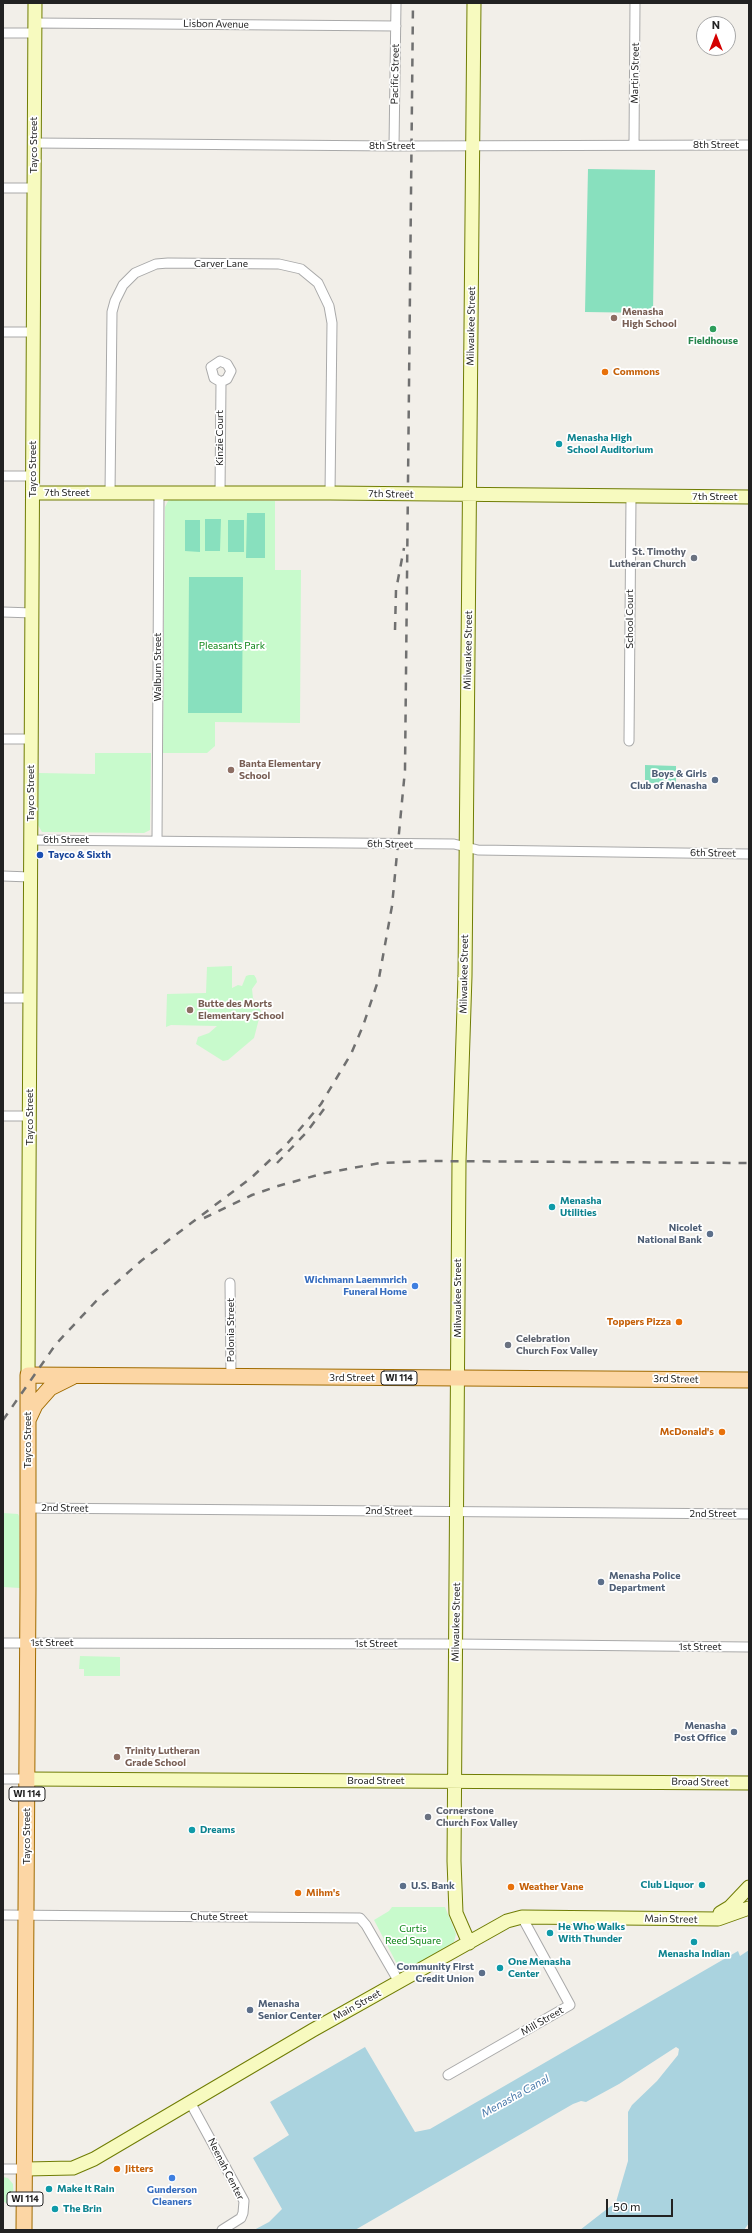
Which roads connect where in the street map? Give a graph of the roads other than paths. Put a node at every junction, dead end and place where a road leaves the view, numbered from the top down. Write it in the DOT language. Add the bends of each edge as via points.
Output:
graph roads {
  1 [pos="35,3"];
  2 [pos="396,3"];
  3 [pos="474,3"];
  4 [pos="635,3"];
  5 [pos="396,26"];
  6 [pos="35,28"];
  7 [pos="3,33"];
  8 [pos="34,142"];
  9 [pos="634,144"];
  10 [pos="473,145"];
  11 [pos="749,145"];
  12 [pos="394,146"];
  13 [pos="3,188"];
  14 [pos="34,188"];
  15 [pos="3,332"];
  16 [pos="33,332"];
  17 [pos="221,382"];
  18 [pos="3,476"];
  19 [pos="33,476"];
  20 [pos="33,493"];
  21 [pos="110,493"];
  22 [pos="220,493"];
  23 [pos="330,493"];
  24 [pos="159,494"];
  25 [pos="470,495"];
  26 [pos="631,497"];
  27 [pos="749,498"];
  28 [pos="3,612"];
  29 [pos="33,612"];
  30 [pos="3,739"];
  31 [pos="31,739"];
  32 [pos="629,740"];
  33 [pos="31,840"];
  34 [pos="157,840"];
  35 [pos="466,847"];
  36 [pos="749,854"];
  37 [pos="3,876"];
  38 [pos="30,877"];
  39 [pos="3,998"];
  40 [pos="30,998"];
  41 [pos="3,1116"];
  42 [pos="30,1116"];
  43 [pos="230,1283"];
  44 [pos="749,1374"];
  45 [pos="28,1375"];
  46 [pos="76,1375"];
  47 [pos="231,1377"];
  48 [pos="458,1378"];
  49 [pos="723,1379"];
  50 [pos="749,1380"];
  51 [pos="28,1419"];
  52 [pos="28,1508"];
  53 [pos="457,1512"];
  54 [pos="749,1514"];
  55 [pos="3,1643"];
  56 [pos="28,1643"];
  57 [pos="455,1644"];
  58 [pos="749,1647"];
  59 [pos="3,1779"];
  60 [pos="27,1779"];
  61 [pos="455,1781"];
  62 [pos="749,1783"];
  63 [pos="749,1887"];
  64 [pos="749,1908"];
  65 [pos="3,1915"];
  66 [pos="26,1915"];
  67 [pos="522,1917"];
  68 [pos="710,1918"];
  69 [pos="469,1943"];
  70 [pos="399,1982"];
  71 [pos="448,2075"];
  72 [pos="190,2102"];
  73 [pos="3,2169"];
  74 [pos="26,2169"];
  75 [pos="24,2230"];
  76 [pos="222,2230"];
  1 -- 6 [label="street, Tayco Street"];
  2 -- 5 [label="street, Pacific Street"];
  3 -- 10 [label="street, Milwaukee Street"];
  4 -- 9 [label="street, Martin Street"];
  5 -- 6 [label="street, Lisbon Avenue"];
  5 -- 12 [label="street, Pacific Street"];
  6 -- 7 [label="street, Lisbon Avenue"];
  6 -- 8 [label="street, Tayco Street"];
  8 -- 12 [label="street, 8th Street"];
  8 -- 14 [label="street, Tayco Street"];
  9 -- 10 [label="street, 8th Street"];
  9 -- 11 [label="street, 8th Street"];
  10 -- 12 [label="street, 8th Street"];
  10 -- 25 [label="street, Milwaukee Street"];
  13 -- 14 [label="street"];
  14 -- 16 [label="street, Tayco Street"];
  15 -- 16 [label="street"];
  16 -- 19 [label="street, Tayco Street"];
  17 -- 22 [label="street, Kinzie Court"];
  18 -- 19 [label="street"];
  19 -- 20 [label="street, Tayco Street"];
  20 -- 21 [label="street, 7th Street"];
  20 -- 29 [label="street, Tayco Street"];
  21 -- 23 [label="street, Carver Lane" via="114,301 123,285 135,273 150,266 168,263 279,264 300,269 318,283 329,306 332,323"];
  21 -- 24 [label="street, 7th Street"];
  22 -- 23 [label="street, 7th Street"];
  22 -- 24 [label="street, 7th Street"];
  23 -- 25 [label="street, 7th Street"];
  24 -- 34 [label="street, Walburn Street"];
  25 -- 26 [label="street, 7th Street"];
  25 -- 35 [label="street, Milwaukee Street"];
  26 -- 27 [label="street, 7th Street"];
  26 -- 32 [label="street, School Court"];
  28 -- 29 [label="street"];
  29 -- 31 [label="street, Tayco Street"];
  30 -- 31 [label="street"];
  31 -- 33 [label="street, Tayco Street"];
  33 -- 34 [label="street, 6th Street"];
  33 -- 38 [label="street, Tayco Street"];
  34 -- 35 [label="street, 6th Street" via="454,844"];
  35 -- 36 [label="street, 6th Street" via="478,850 517,851"];
  35 -- 48 [label="street, Milwaukee Street" via="459,1161"];
  37 -- 38 [label="street"];
  38 -- 40 [label="street, Tayco Street"];
  39 -- 40 [label="street"];
  40 -- 42 [label="street, Tayco Street"];
  41 -- 42 [label="street"];
  42 -- 45 [label="street, Tayco Street"];
  43 -- 47 [label="street, Polonia Street"];
  44 -- 49 [label="main road"];
  45 -- 46 [label="main road, 3rd Street / WI 114"];
  45 -- 51 [label="main road, Tayco Street / WI 114"];
  46 -- 47 [label="main road, 3rd Street / WI 114"];
  46 -- 51 [label="main road" via="50,1388 35,1405"];
  47 -- 48 [label="main road, 3rd Street / WI 114"];
  48 -- 49 [label="main road, 3rd Street / WI 114"];
  48 -- 53 [label="street, Milwaukee Street"];
  49 -- 50 [label="main road, 3rd Street / WI 114"];
  51 -- 52 [label="main road, Tayco Street / WI 114"];
  52 -- 53 [label="street, 2nd Street"];
  52 -- 56 [label="main road, Tayco Street / WI 114"];
  53 -- 54 [label="street, 2nd Street"];
  53 -- 57 [label="street, Milwaukee Street"];
  55 -- 56 [label="street, 1st Street"];
  56 -- 57 [label="street, 1st Street"];
  56 -- 60 [label="main road, Tayco Street / WI 114"];
  57 -- 58 [label="street, 1st Street"];
  57 -- 61 [label="street, Milwaukee Street"];
  59 -- 60 [label="street, Broad Street"];
  60 -- 61 [label="street, Broad Street"];
  60 -- 66 [label="main road, Tayco Street / WI 114"];
  61 -- 62 [label="street, Broad Street"];
  61 -- 69 [label="street, Milwaukee Street" via="455,1907"];
  63 -- 68 [label="street, Main Street" via="730,1907"];
  64 -- 68 [label="street, Main Street" via="718,1919"];
  65 -- 66 [label="street, Chute Street"];
  66 -- 70 [label="street, Chute Street" via="360,1918"];
  66 -- 74 [label="main road, Tayco Street / WI 114"];
  67 -- 68 [label="street, Main Street"];
  67 -- 69 [label="street, Main Street" via="508,1921"];
  67 -- 71 [label="street, Mill Street" via="570,2005"];
  69 -- 70 [label="street, Main Street"];
  70 -- 72 [label="street, Main Street"];
  72 -- 74 [label="street, Main Street" via="79,2166 67,2169"];
  72 -- 76 [label="street, Neenah Center" via="244,2201 241,2218"];
  73 -- 74 [label="street"];
  74 -- 75 [label="main road, Tayco Street / WI 114"];
}
